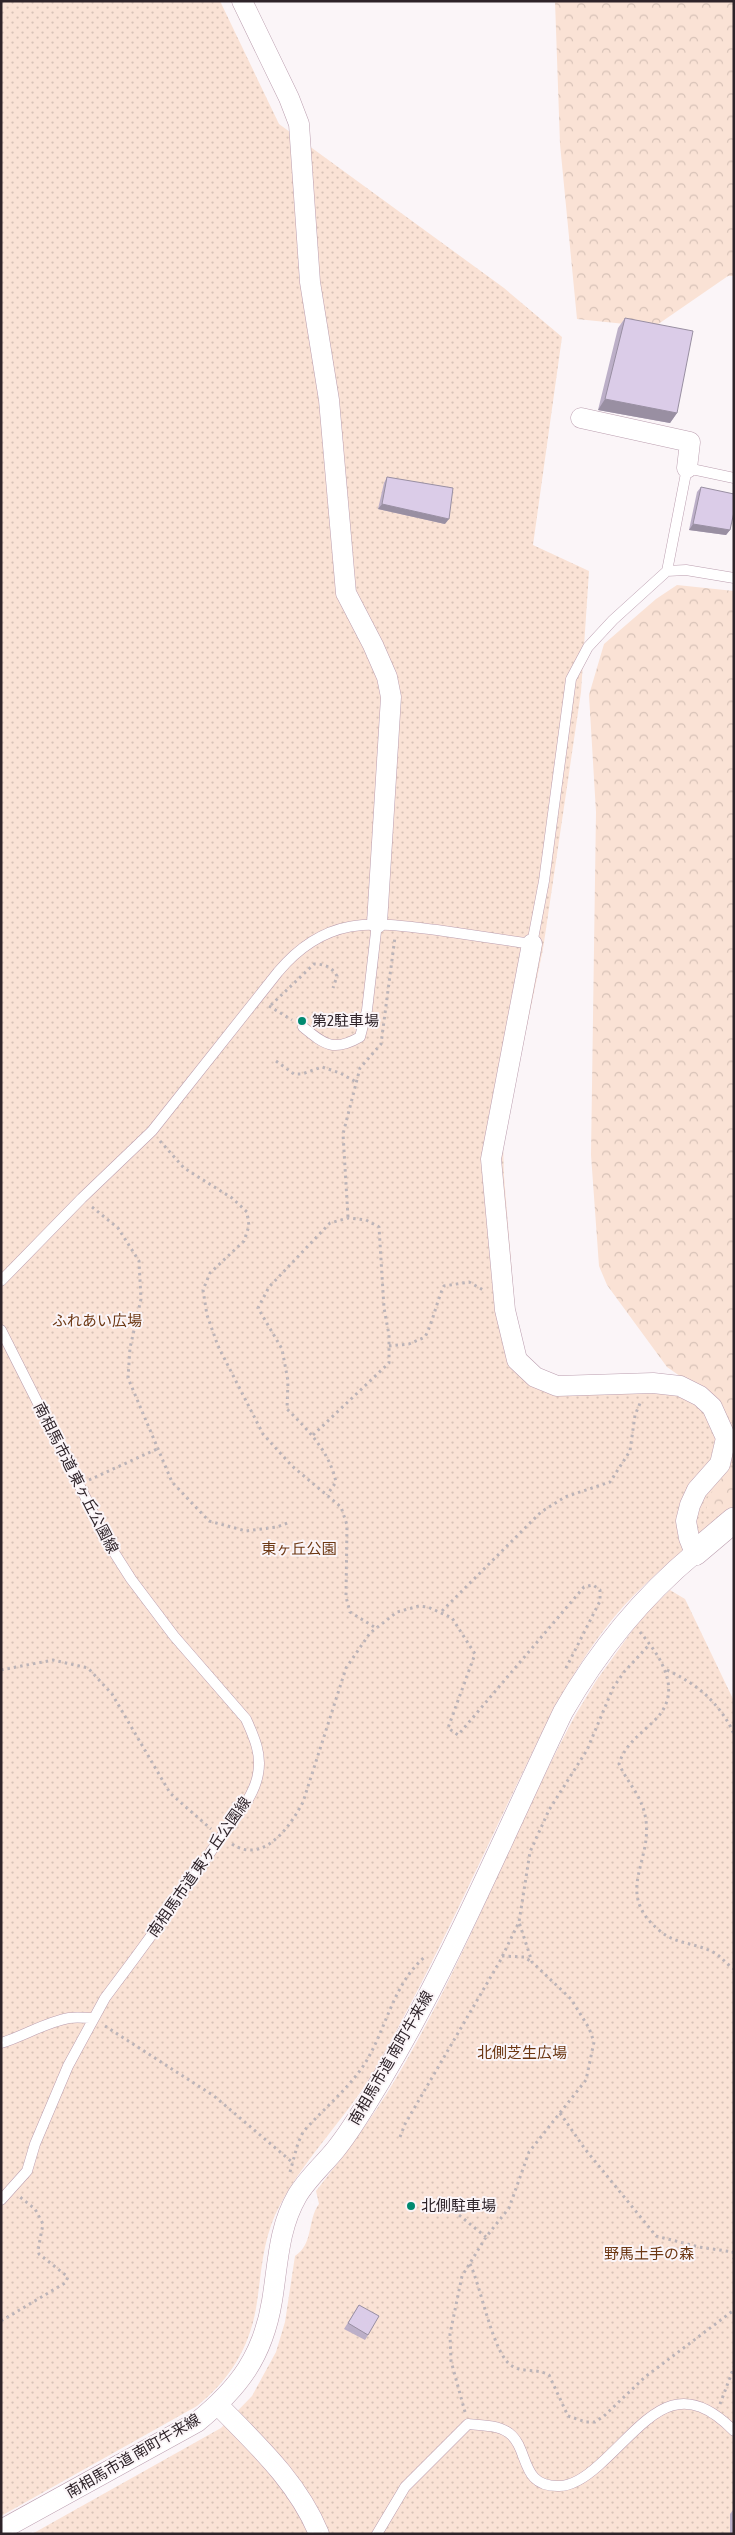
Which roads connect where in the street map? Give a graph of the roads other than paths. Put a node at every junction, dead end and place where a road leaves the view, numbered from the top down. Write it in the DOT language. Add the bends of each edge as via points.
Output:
graph roads {
  1 [pos="242,1"];
  2 [pos="581,418"];
  3 [pos="687,468"];
  4 [pos="734,478"];
  5 [pos="667,571"];
  6 [pos="734,578"];
  7 [pos="377,923"];
  8 [pos="532,944"];
  9 [pos="303,1027"];
  10 [pos="1,1281"];
  11 [pos="1,1330"];
  12 [pos="734,1520"];
  13 [pos="695,1553"];
  14 [pos="93,2018"];
  15 [pos="1,2043"];
  16 [pos="1,2200"];
  17 [pos="218,2405"];
  18 [pos="734,2431"];
  19 [pos="1,2530"];
  20 [pos="319,2534"];
  21 [pos="377,2534"];
  1 -- 7 [label="street" via="299,124 310,282 329,400 346,592 387,677 391,697"];
  2 -- 3 [label="street" via="690,442"];
  3 -- 4 [label="lane"];
  3 -- 5 [label="lane"];
  5 -- 6 [label="lane" via="686,570"];
  5 -- 8 [label="lane" via="588,647 571,679 544,881"];
  7 -- 8 [label="lane"];
  7 -- 9 [label="lane" via="367,1010 360,1037 334,1046"];
  7 -- 10 [label="lane" via="360,924 327,934 293,954 152,1130"];
  8 -- 13 [label="street" via="491,1159 504,1304 517,1360 535,1377 557,1386 680,1386 700,1396 712,1407 726,1438 720,1464 697,1490 690,1505 686,1521"];
  11 -- 14 [label="lane, 南相馬市道 東ヶ丘公園線" via="110,1546 135,1586 246,1719 255,1738 259,1759 254,1789"];
  12 -- 13 [label="street, 南相馬市道 南町牛来線"];
  13 -- 17 [label="street, 南相馬市道 南町牛来線" via="662,1580 627,1620 599,1655 563,1712 430,1993 338,2146 300,2192 286,2219 278,2251 272,2302 259,2350 242,2379"];
  14 -- 15 [label="lane" via="52,2022"];
  14 -- 16 [label="lane, 南相馬市道 東ヶ丘公園線" via="47,2113 27,2171"];
  17 -- 19 [label="street, 南相馬市道 南町牛来線" via="197,2422"];
  17 -- 20 [label="street" via="290,2482 302,2498"];
  18 -- 21 [label="lane" via="716,2414 693,2404 672,2405 649,2419 590,2474 560,2486 538,2481 530,2474 510,2434 468,2424 405,2487"];
}
